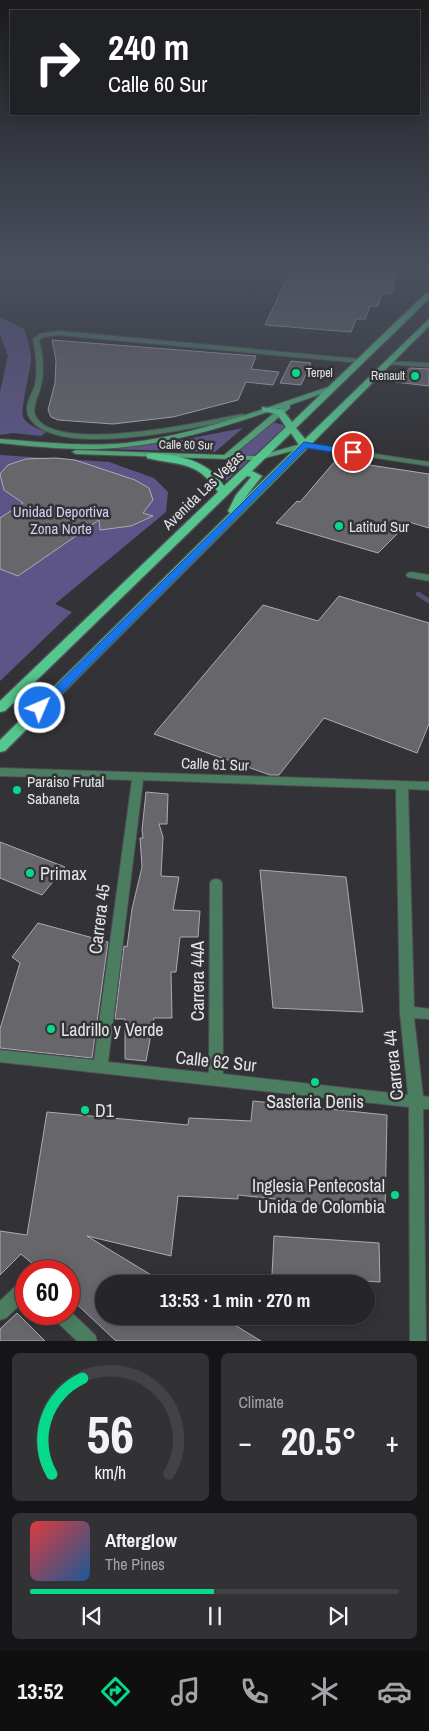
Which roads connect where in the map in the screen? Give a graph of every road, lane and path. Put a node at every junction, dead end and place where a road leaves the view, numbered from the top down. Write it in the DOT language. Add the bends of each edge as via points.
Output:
graph roads {
  1 [pos="392,331"];
  2 [pos="419,331"];
  3 [pos="360,361"];
  4 [pos="386,363"];
  5 [pos="429,365"];
  6 [pos="331,389"];
  7 [pos="294,400"];
  8 [pos="265,409"];
  9 [pos="280,412"];
  10 [pos="242,416"];
  11 [pos="290,427"];
  12 [pos="0,441"];
  13 [pos="304,445"];
  14 [pos="0,448"];
  15 [pos="150,456"];
  16 [pos="226,457"];
  17 [pos="258,458"];
  18 [pos="429,464"];
  19 [pos="243,472"];
  20 [pos="223,492"];
  21 [pos="227,521"];
  22 [pos="412,575"];
  23 [pos="429,578"];
  24 [pos="0,708"];
  25 [pos="0,748"];
  26 [pos="0,772"];
  27 [pos="138,776"];
  28 [pos="402,785"];
  29 [pos="429,786"];
  30 [pos="216,883"];
  31 [pos="407,1012"];
  32 [pos="429,1014"];
  33 [pos="0,1056"];
  34 [pos="100,1067"];
  35 [pos="216,1080"];
  36 [pos="423,1102"];
  37 [pos="15,1298"];
  38 [pos="0,1312"];
  39 [pos="72,1325"];
  40 [pos="89,1341"];
  41 [pos="418,1341"];
  1 -- 3 [label="main road, Avenida Las Vegas"];
  2 -- 4 [label="main road"];
  3 -- 6 [label="main road, Avenida Las Vegas"];
  3 -- 10 [label="street, Calle 60 Sur" via="59,333 36,339 38,385 30,410 40,426 59,434 116,437"];
  4 -- 5 [label="street"];
  4 -- 13 [label="main road"];
  6 -- 7 [label="main road, Calle 60 Sur"];
  6 -- 11 [label="main road, Avenida Las Vegas"];
  7 -- 8 [label="main road, Calle 60 Sur"];
  7 -- 9 [label="main road"];
  8 -- 9 [label="main road"];
  8 -- 10 [label="main road, Calle 60 Sur"];
  9 -- 11 [label="main road"];
  9 -- 16 [label="main road"];
  10 -- 12 [label="main road, Calle 60 Sur" via="170,438 125,445 77,446"];
  11 -- 13 [label="main road"];
  11 -- 17 [label="main road, Avenida Las Vegas"];
  13 -- 17 [label="main road, Calle 60 Sur"];
  13 -- 18 [label="street, Calle 60 Sur"];
  13 -- 21 [label="main road"];
  14 -- 15 [label="main road, Calle 60 Sur"];
  15 -- 16 [label="main road, Calle 60 Sur"];
  15 -- 20 [label="main road" via="199,465 210,472"];
  16 -- 17 [label="main road, Calle 60 Sur"];
  17 -- 19 [label="main road, Avenida Las Vegas"];
  19 -- 20 [label="main road, Avenida Las Vegas"];
  19 -- 21 [label="main road" via="257,476 241,495"];
  20 -- 24 [label="main road, Avenida Las Vegas"];
  21 -- 25 [label="main road"];
  22 -- 23 [label="street"];
  26 -- 27 [label="street, Calle 61 Sur"];
  27 -- 28 [label="street, Calle 61 Sur"];
  27 -- 34 [label="street, Carrera 45"];
  28 -- 29 [label="street, Calle 61 Sur"];
  28 -- 31 [label="street, Carrera 44"];
  30 -- 35 [label="street, Carrera 44A"];
  31 -- 32 [label="street"];
  31 -- 36 [label="street, Carrera 44"];
  33 -- 34 [label="street, Calle 62 Sur"];
  34 -- 35 [label="street, Calle 62 Sur"];
  35 -- 36 [label="street, Calle 62 Sur"];
  36 -- 41 [label="street, Carrera 44"];
  37 -- 38 [label="street"];
  39 -- 40 [label="street"];
}
